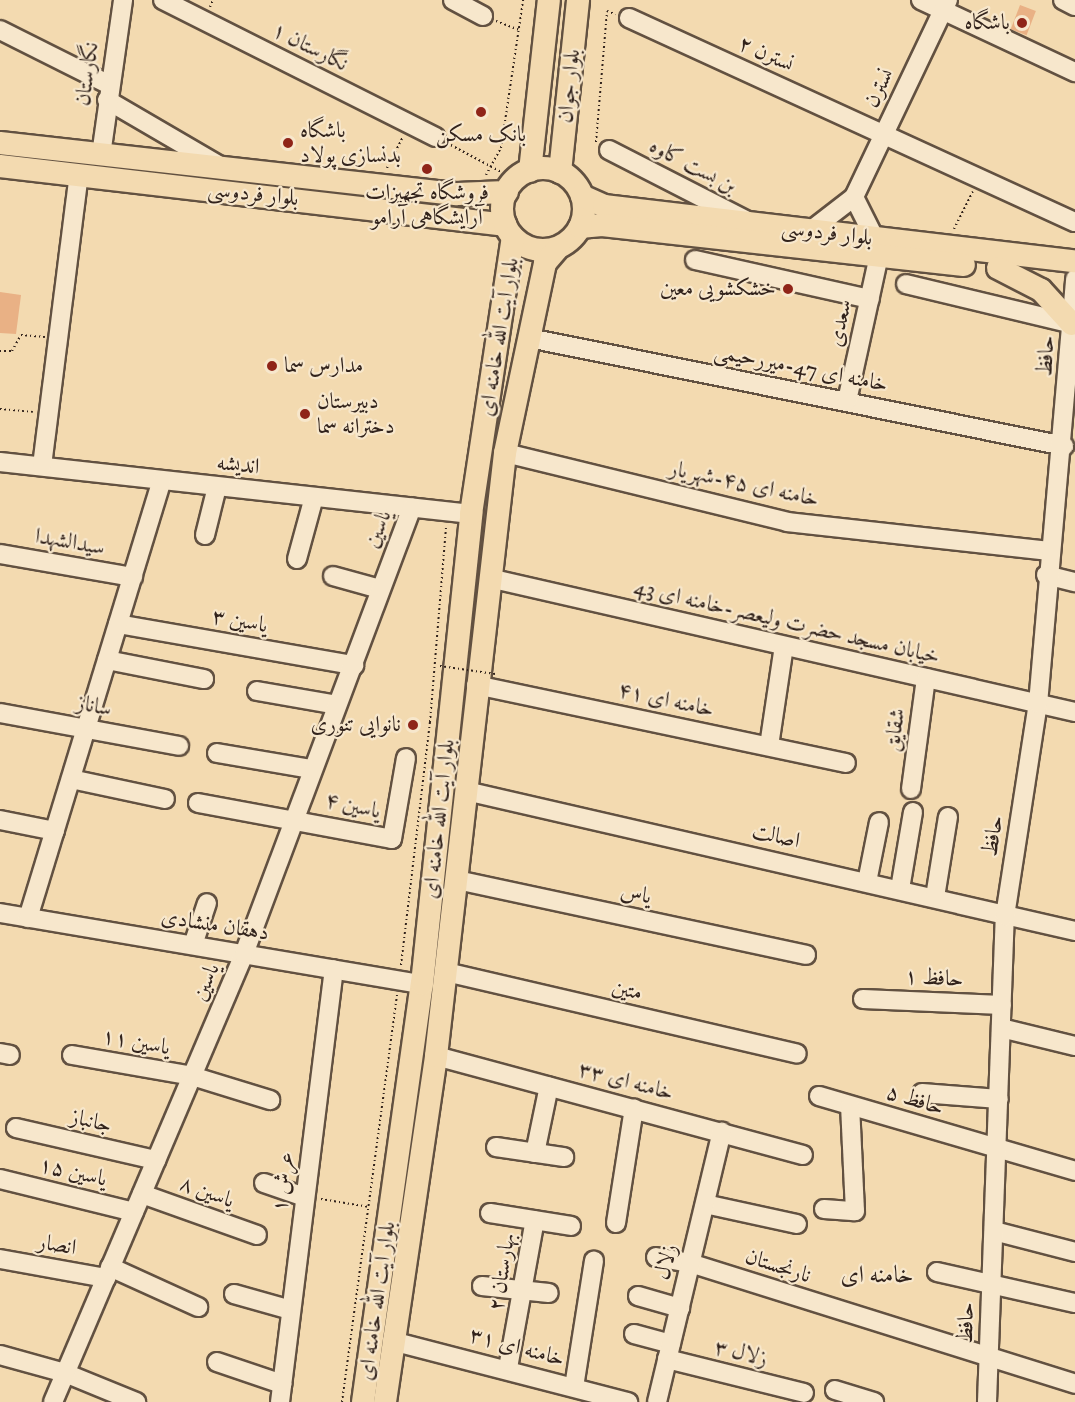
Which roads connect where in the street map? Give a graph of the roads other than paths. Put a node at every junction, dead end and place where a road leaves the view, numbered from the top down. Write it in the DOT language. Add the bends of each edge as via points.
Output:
graph roads {
  1 [pos="123,0"];
  2 [pos="163,0"];
  3 [pos="453,0"];
  4 [pos="549,0"];
  5 [pos="578,0"];
  6 [pos="921,0"];
  7 [pos="1063,0"];
  8 [pos="946,5"];
  9 [pos="1075,6"];
  10 [pos="483,16"];
  11 [pos="629,18"];
  12 [pos="0,30"];
  13 [pos="1075,72"];
  14 [pos="107,92"];
  15 [pos="884,134"];
  16 [pos="435,137"];
  17 [pos="0,143"];
  18 [pos="534,146"];
  19 [pos="562,147"];
  20 [pos="609,150"];
  21 [pos="100,155"];
  22 [pos="0,165"];
  23 [pos="224,169"];
  24 [pos="560,172"];
  25 [pos="79,174"];
  26 [pos="518,180"];
  27 [pos="582,196"];
  28 [pos="854,197"];
  29 [pos="1075,222"];
  30 [pos="756,225"];
  31 [pos="580,227"];
  32 [pos="510,231"];
  33 [pos="810,231"];
  34 [pos="558,248"];
  35 [pos="877,248"];
  36 [pos="695,260"];
  37 [pos="1075,261"];
  38 [pos="998,268"];
  39 [pos="1075,278"];
  40 [pos="906,284"];
  41 [pos="508,287"];
  42 [pos="538,298"];
  43 [pos="870,298"];
  44 [pos="1073,336"];
  45 [pos="529,338"];
  46 [pos="847,401"];
  47 [pos="505,453"];
  48 [pos="1067,459"];
  49 [pos="0,462"];
  50 [pos="42,466"];
  51 [pos="162,481"];
  52 [pos="217,487"];
  53 [pos="314,497"];
  54 [pos="412,508"];
  55 [pos="471,514"];
  56 [pos="205,535"];
  57 [pos="1048,551"];
  58 [pos="0,554"];
  59 [pos="297,559"];
  60 [pos="1046,575"];
  61 [pos="333,576"];
  62 [pos="133,577"];
  63 [pos="489,578"];
  64 [pos="1075,582"];
  65 [pos="380,588"];
  66 [pos="118,624"];
  67 [pos="784,645"];
  68 [pos="107,660"];
  69 [pos="354,665"];
  70 [pos="926,678"];
  71 [pos="204,679"];
  72 [pos="486,680"];
  73 [pos="257,691"];
  74 [pos="1038,704"];
  75 [pos="336,705"];
  76 [pos="1075,712"];
  77 [pos="0,713"];
  78 [pos="86,729"];
  79 [pos="179,746"];
  80 [pos="769,746"];
  81 [pos="217,753"];
  82 [pos="406,758"];
  83 [pos="846,763"];
  84 [pos="312,769"];
  85 [pos="71,779"];
  86 [pos="911,789"];
  87 [pos="466,791"];
  88 [pos="165,799"];
  89 [pos="198,803"];
  90 [pos="913,812"];
  91 [pos="948,817"];
  92 [pos="294,818"];
  93 [pos="0,820"];
  94 [pos="879,822"];
  95 [pos="55,831"];
  96 [pos="456,880"];
  97 [pos="867,882"];
  98 [pos="900,889"];
  99 [pos="934,897"];
  100 [pos="207,903"];
  101 [pos="0,913"];
  102 [pos="1005,916"];
  103 [pos="28,918"];
  104 [pos="1075,931"];
  105 [pos="193,945"];
  106 [pos="244,954"];
  107 [pos="806,955"];
  108 [pos="334,969"];
  109 [pos="446,972"];
  110 [pos="422,984"];
  111 [pos="863,999"];
  112 [pos="1002,1005"];
  113 [pos="1001,1028"];
  114 [pos="1075,1046"];
  115 [pos="797,1054"];
  116 [pos="72,1055"];
  117 [pos="436,1056"];
  118 [pos="192,1076"];
  119 [pos="549,1086"];
  120 [pos="922,1093"];
  121 [pos="819,1096"];
  122 [pos="999,1099"];
  123 [pos="270,1100"];
  124 [pos="850,1106"];
  125 [pos="634,1108"];
  126 [pos="16,1128"];
  127 [pos="722,1132"];
  128 [pos="496,1147"];
  129 [pos="997,1151"];
  130 [pos="535,1153"];
  131 [pos="803,1155"];
  132 [pos="564,1157"];
  133 [pos="156,1160"];
  134 [pos="1075,1171"];
  135 [pos="0,1179"];
  136 [pos="264,1183"];
  137 [pos="142,1194"];
  138 [pos="305,1197"];
  139 [pos="705,1204"];
  140 [pos="824,1209"];
  141 [pos="134,1212"];
  142 [pos="490,1213"];
  143 [pos="535,1220"];
  144 [pos="616,1223"];
  145 [pos="797,1224"];
  146 [pos="571,1226"];
  147 [pos="994,1231"];
  148 [pos="257,1235"];
  149 [pos="1075,1252"];
  150 [pos="656,1257"];
  151 [pos="0,1259"];
  152 [pos="594,1261"];
  153 [pos="690,1263"];
  154 [pos="108,1272"];
  155 [pos="937,1272"];
  156 [pos="992,1281"];
  157 [pos="482,1286"];
  158 [pos="525,1292"];
  159 [pos="549,1293"];
  160 [pos="234,1294"];
  161 [pos="638,1296"];
  162 [pos="1075,1303"];
  163 [pos="198,1306"];
  164 [pos="680,1308"];
  165 [pos="291,1310"];
  166 [pos="634,1334"];
  167 [pos="392,1341"];
  168 [pos="669,1352"];
  169 [pos="0,1355"];
  170 [pos="989,1358"];
  171 [pos="217,1362"];
  172 [pos="508,1368"];
  173 [pos="65,1372"];
  174 [pos="1075,1384"];
  175 [pos="574,1387"];
  176 [pos="835,1390"];
  177 [pos="281,1393"];
  178 [pos="804,1393"];
  179 [pos="53,1402"];
  180 [pos="136,1402"];
  181 [pos="363,1402"];
  182 [pos="385,1402"];
  183 [pos="628,1402"];
  184 [pos="657,1402"];
  185 [pos="874,1402"];
  186 [pos="987,1402"];
  1 -- 14 [label="street, نگارستان"];
  2 -- 16 [label="street, نگارستان ۱"];
  3 -- 10 [label="street"];
  4 -- 18 [label="main road, بلوار جوان"];
  5 -- 19 [label="main road, بلوار جوان"];
  6 -- 8 [label="street"];
  7 -- 9 [label="street"];
  8 -- 13 [label="street"];
  8 -- 15 [label="street, نسترن"];
  11 -- 15 [label="street, نسترن ۲"];
  12 -- 14 [label="street"];
  14 -- 21 [label="street, نگارستان"];
  14 -- 23 [label="street"];
  15 -- 28 [label="street, نسترن"];
  15 -- 29 [label="street, نسترن ۲"];
  17 -- 21 [label="main road, بلوار فردوسی"];
  18 -- 19 [label="main road" via="548,152"];
  18 -- 26 [label="main road, بلوار جوان"];
  19 -- 24 [label="main road, بلوار جوان"];
  20 -- 30 [label="street, بن بست کاوه"];
  21 -- 23 [label="main road, بلوار فردوسی"];
  22 -- 25 [label="main road, بلوار فردوسی"];
  23 -- 26 [label="main road, بلوار فردوسی" via="457,194"];
  24 -- 26 [label="main road"];
  24 -- 27 [label="main road"];
  25 -- 32 [label="main road, بلوار فردوسی"];
  25 -- 50 [label="street"];
  26 -- 32 [label="main road"];
  27 -- 30 [label="main road, بلوار فردوسی" via="604,206"];
  27 -- 31 [label="main road"];
  28 -- 33 [label="street, نسترن"];
  28 -- 35 [label="street"];
  30 -- 33 [label="main road, بلوار فردوسی"];
  31 -- 34 [label="main road"];
  31 -- 35 [label="main road, بلوار فردوسی" via="602,225"];
  32 -- 34 [label="main road" via="534,249"];
  32 -- 41 [label="main road, بلوار آیت الله خامنه ای"];
  33 -- 35 [label="main road, بلوار فردوسی"];
  34 -- 42 [label="main road, بلوار آیت الله خامنه ای" via="545,263"];
  35 -- 37 [label="main road, بلوار فردوسی"];
  35 -- 38 [label="main road, بلوار فردوسی"];
  35 -- 43 [label="street, سعدی"];
  36 -- 43 [label="street"];
  38 -- 39 [label="main road, بلوار فردوسی"];
  38 -- 44 [label="main road" via="1041,290"];
  39 -- 44 [label="street, حافظ"];
  40 -- 44 [label="street"];
  41 -- 42 [label="main road" via="530,283"];
  41 -- 55 [label="main road, بلوار آیت الله خامنه ای"];
  42 -- 45 [label="main road, بلوار آیت الله خامنه ای"];
  43 -- 46 [label="street, سعدی"];
  44 -- 48 [label="street, حافظ"];
  45 -- 46 [label="street, خامنه ای 47-میررحیمی"];
  45 -- 47 [label="main road, بلوار آیت الله خامنه ای"];
  46 -- 48 [label="street, خامنه ای 47-میررحیمی"];
  47 -- 57 [label="street, خامنه ای ۴۵-شهریار" via="787,522"];
  47 -- 63 [label="main road, بلوار آیت الله خامنه ای"];
  48 -- 57 [label="street, حافظ"];
  49 -- 50 [label="street, اندیشه"];
  50 -- 51 [label="street, اندیشه"];
  51 -- 52 [label="street, اندیشه"];
  51 -- 62 [label="street"];
  52 -- 53 [label="street, اندیشه"];
  52 -- 56 [label="street"];
  53 -- 54 [label="street, اندیشه"];
  53 -- 59 [label="street"];
  54 -- 55 [label="street, اندیشه"];
  54 -- 65 [label="street, یاسین"];
  55 -- 110 [label="main road, بلوار آیت الله خامنه ای"];
  57 -- 60 [label="street, حافظ"];
  58 -- 62 [label="street, سیدالشهدا"];
  60 -- 64 [label="street"];
  60 -- 74 [label="street, حافظ"];
  61 -- 65 [label="street"];
  62 -- 66 [label="street"];
  63 -- 67 [label="street, خیابان مسجد حضرت ولیعصر-خامنه ای 43"];
  63 -- 72 [label="main road, بلوار آیت الله خامنه ای"];
  65 -- 69 [label="street, یاسین"];
  66 -- 68 [label="street"];
  66 -- 69 [label="street, یاسین ۳"];
  67 -- 70 [label="street, خیابان مسجد حضرت ولیعصر-خامنه ای 43"];
  67 -- 80 [label="street"];
  68 -- 71 [label="street"];
  68 -- 78 [label="street"];
  69 -- 75 [label="street, یاسین"];
  70 -- 74 [label="street, خیابان مسجد حضرت ولیعصر-خامنه ای 43"];
  70 -- 86 [label="street, شقایق"];
  72 -- 80 [label="street, خامنه ای ۴۱"];
  72 -- 87 [label="main road, بلوار آیت الله خامنه ای"];
  73 -- 75 [label="street"];
  74 -- 76 [label="street, خیابان مسجد حضرت ولیعصر-خامنه ای 43"];
  74 -- 102 [label="street, حافظ"];
  75 -- 84 [label="street, یاسین"];
  77 -- 78 [label="street, ساناز"];
  78 -- 79 [label="street, ساناز"];
  78 -- 85 [label="street"];
  80 -- 83 [label="street, خامنه ای ۴۱"];
  81 -- 84 [label="street"];
  82 -- 92 [label="street, یاسین ۴" via="392,839"];
  84 -- 92 [label="street, یاسین"];
  85 -- 88 [label="street"];
  85 -- 95 [label="street"];
  87 -- 96 [label="main road, بلوار آیت الله خامنه ای"];
  87 -- 97 [label="street, اصالت"];
  89 -- 92 [label="street"];
  90 -- 98 [label="street"];
  91 -- 99 [label="street"];
  92 -- 106 [label="street, یاسین"];
  93 -- 95 [label="street"];
  94 -- 97 [label="street"];
  95 -- 103 [label="street"];
  96 -- 107 [label="street, یاس"];
  96 -- 109 [label="main road, بلوار آیت الله خامنه ای"];
  97 -- 98 [label="street, اصالت"];
  98 -- 99 [label="street, اصالت"];
  99 -- 102 [label="street, اصالت"];
  100 -- 105 [label="street"];
  101 -- 103 [label="street, دهقان منشادی"];
  102 -- 104 [label="street, اصالت"];
  102 -- 112 [label="street, حافظ"];
  103 -- 105 [label="street, دهقان منشادی"];
  105 -- 106 [label="street, دهقان منشادی"];
  106 -- 108 [label="street, دهقان منشادی"];
  106 -- 118 [label="street, یاسین"];
  108 -- 110 [label="street, دهقان منشادی"];
  108 -- 138 [label="street, عرش ۱"];
  109 -- 115 [label="street, متین"];
  109 -- 117 [label="main road, بلوار آیت الله خامنه ای"];
  110 -- 181 [label="main road, بلوار آیت الله خامنه ای"];
  111 -- 112 [label="street, حافظ ۱"];
  112 -- 113 [label="street, حافظ"];
  113 -- 114 [label="street"];
  113 -- 122 [label="street, حافظ"];
  116 -- 118 [label="street, یاسین ۱۱"];
  117 -- 119 [label="street, خامنه ای ۳۳"];
  117 -- 167 [label="main road, بلوار آیت الله خامنه ای"];
  118 -- 123 [label="street, یاسین ۱۱"];
  118 -- 133 [label="street, یاسین"];
  119 -- 125 [label="street, خامنه ای ۳۳"];
  119 -- 130 [label="street"];
  120 -- 122 [label="street"];
  121 -- 124 [label="street, حافظ ۵"];
  122 -- 129 [label="street, حافظ"];
  124 -- 129 [label="street, حافظ ۵"];
  124 -- 140 [label="street" via="855,1211"];
  125 -- 127 [label="street, خامنه ای ۳۳"];
  125 -- 144 [label="street"];
  126 -- 133 [label="street, جانباز"];
  127 -- 131 [label="street, خامنه ای ۳۳"];
  127 -- 139 [label="street, زلال"];
  128 -- 130 [label="street"];
  129 -- 134 [label="street, حافظ ۵"];
  129 -- 147 [label="street, حافظ"];
  130 -- 132 [label="street"];
  133 -- 137 [label="street, یاسین"];
  135 -- 141 [label="street, یاسین ۱۵"];
  136 -- 138 [label="street"];
  137 -- 141 [label="street, یاسین"];
  137 -- 148 [label="street, یاسین ۸"];
  138 -- 165 [label="street, عرش ۱"];
  139 -- 145 [label="street"];
  139 -- 153 [label="street, زلال"];
  141 -- 154 [label="street, یاسین"];
  142 -- 143 [label="street"];
  143 -- 146 [label="street"];
  143 -- 158 [label="street, بهارستان ۲"];
  147 -- 149 [label="street"];
  147 -- 156 [label="street, حافظ"];
  150 -- 153 [label="street, نارنجستان"];
  151 -- 154 [label="street, انصار"];
  152 -- 175 [label="street"];
  153 -- 164 [label="street, زلال"];
  153 -- 170 [label="street, نارنجستان"];
  154 -- 163 [label="street, انصار"];
  154 -- 173 [label="street, یاسین"];
  155 -- 156 [label="street"];
  156 -- 162 [label="street"];
  156 -- 170 [label="street, حافظ"];
  157 -- 158 [label="street"];
  158 -- 159 [label="street"];
  158 -- 172 [label="street, بهارستان ۲"];
  160 -- 165 [label="street"];
  161 -- 164 [label="street"];
  164 -- 168 [label="street, زلال"];
  165 -- 177 [label="street, عرش ۱"];
  166 -- 168 [label="street, ۳ زلال"];
  167 -- 172 [label="street, خامنه ای ۳۱"];
  167 -- 182 [label="main road, بلوار آیت الله خامنه ای"];
  168 -- 178 [label="street, ۳ زلال"];
  168 -- 184 [label="street, زلال"];
  169 -- 173 [label="street"];
  170 -- 174 [label="street, نارنجستان"];
  170 -- 186 [label="street, حافظ"];
  171 -- 177 [label="street"];
  172 -- 175 [label="street, خامنه ای ۳۱"];
  173 -- 179 [label="street, یاسین"];
  173 -- 180 [label="street"];
  175 -- 183 [label="street, خامنه ای ۳۱"];
  176 -- 185 [label="street"];
}
